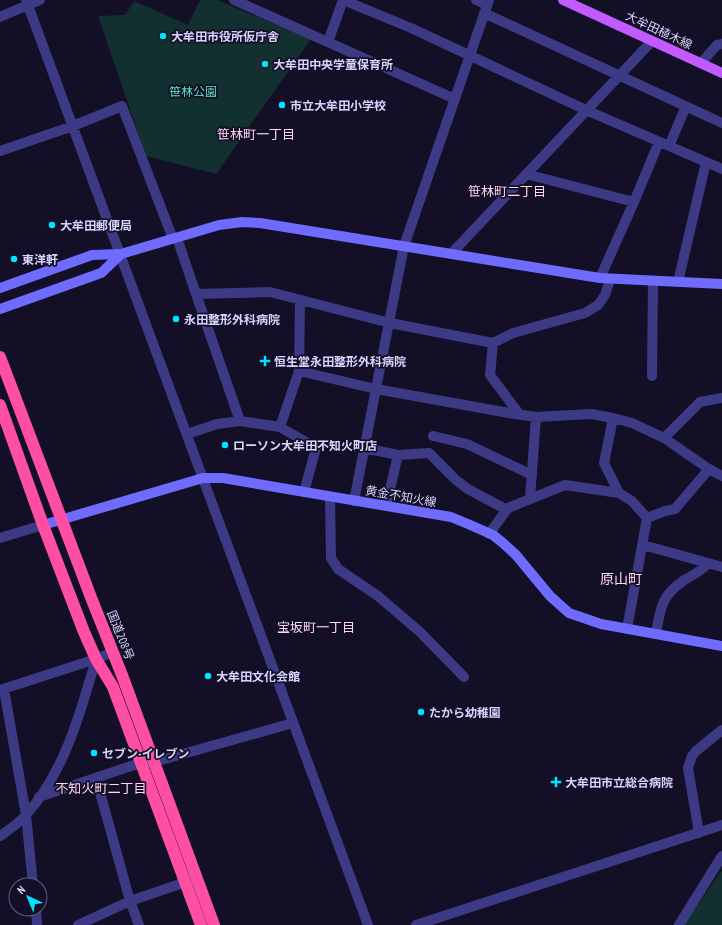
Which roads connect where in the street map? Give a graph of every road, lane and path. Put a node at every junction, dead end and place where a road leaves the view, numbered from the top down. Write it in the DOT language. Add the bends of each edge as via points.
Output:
graph roads {
  1 [pos="40,0"];
  2 [pos="234,0"];
  3 [pos="343,0"];
  4 [pos="476,0"];
  5 [pos="563,0"];
  6 [pos="27,3"];
  7 [pos="487,6"];
  8 [pos="0,17"];
  9 [pos="652,41"];
  10 [pos="328,42"];
  11 [pos="722,44"];
  12 [pos="470,55"];
  13 [pos="701,63"];
  14 [pos="722,73"];
  15 [pos="619,75"];
  16 [pos="455,99"];
  17 [pos="686,106"];
  18 [pos="586,110"];
  19 [pos="722,123"];
  20 [pos="73,126"];
  21 [pos="659,142"];
  22 [pos="669,146"];
  23 [pos="0,151"];
  24 [pos="706,162"];
  25 [pos="722,169"];
  26 [pos="526,174"];
  27 [pos="634,202"];
  28 [pos="175,238"];
  29 [pos="404,246"];
  30 [pos="121,254"];
  31 [pos="451,254"];
  32 [pos="605,279"];
  33 [pos="653,281"];
  34 [pos="678,282"];
  35 [pos="722,284"];
  36 [pos="0,288"];
  37 [pos="196,294"];
  38 [pos="300,300"];
  39 [pos="0,309"];
  40 [pos="390,323"];
  41 [pos="493,343"];
  42 [pos="0,357"];
  43 [pos="299,371"];
  44 [pos="652,376"];
  45 [pos="376,389"];
  46 [pos="722,398"];
  47 [pos="0,405"];
  48 [pos="520,415"];
  49 [pos="536,417"];
  50 [pos="613,418"];
  51 [pos="240,421"];
  52 [pos="280,427"];
  53 [pos="187,434"];
  54 [pos="434,436"];
  55 [pos="664,438"];
  56 [pos="364,448"];
  57 [pos="398,455"];
  58 [pos="709,469"];
  59 [pos="532,475"];
  60 [pos="722,476"];
  61 [pos="203,478"];
  62 [pos="304,492"];
  63 [pos="619,493"];
  64 [pos="330,497"];
  65 [pos="530,498"];
  66 [pos="354,500"];
  67 [pos="386,506"];
  68 [pos="507,510"];
  69 [pos="647,518"];
  70 [pos="61,519"];
  71 [pos="43,524"];
  72 [pos="489,534"];
  73 [pos="0,538"];
  74 [pos="643,545"];
  75 [pos="708,563"];
  76 [pos="722,567"];
  77 [pos="627,629"];
  78 [pos="656,634"];
  79 [pos="722,646"];
  80 [pos="113,652"];
  81 [pos="96,659"];
  82 [pos="464,677"];
  83 [pos="2,690"];
  84 [pos="293,722"];
  85 [pos="722,730"];
  86 [pos="154,762"];
  87 [pos="140,763"];
  88 [pos="96,778"];
  89 [pos="39,797"];
  90 [pos="26,815"];
  91 [pos="722,825"];
  92 [pos="699,833"];
  93 [pos="0,836"];
  94 [pos="722,856"];
  95 [pos="32,877"];
  96 [pos="191,881"];
  97 [pos="130,901"];
  98 [pos="78,925"];
  99 [pos="139,925"];
  100 [pos="201,925"];
  101 [pos="214,925"];
  102 [pos="368,925"];
  103 [pos="416,925"];
  104 [pos="679,925"];
  1 -- 6 [label="street"];
  2 -- 10 [label="street"];
  3 -- 10 [label="street"];
  3 -- 12 [label="street"];
  4 -- 7 [label="street"];
  5 -- 9 [label="main road, 大牟田植木線"];
  6 -- 8 [label="street"];
  6 -- 20 [label="street"];
  7 -- 12 [label="street"];
  7 -- 15 [label="street"];
  9 -- 13 [label="main road, 大牟田植木線"];
  9 -- 15 [label="street"];
  10 -- 16 [label="street"];
  11 -- 13 [label="street" via="717,45"];
  12 -- 16 [label="street"];
  12 -- 18 [label="street"];
  13 -- 14 [label="main road, 大牟田植木線"];
  15 -- 17 [label="street"];
  15 -- 18 [label="street"];
  16 -- 29 [label="street"];
  17 -- 19 [label="street"];
  17 -- 22 [label="street"];
  18 -- 21 [label="street"];
  18 -- 26 [label="street"];
  20 -- 23 [label="street"];
  20 -- 28 [label="street" via="122,106"];
  20 -- 30 [label="street"];
  21 -- 22 [label="street"];
  21 -- 27 [label="street"];
  22 -- 24 [label="street"];
  24 -- 25 [label="street"];
  24 -- 34 [label="street"];
  26 -- 27 [label="street"];
  26 -- 31 [label="street"];
  27 -- 32 [label="street"];
  28 -- 29 [label="street" via="219,225 242,222"];
  28 -- 30 [label="street"];
  28 -- 37 [label="street"];
  29 -- 31 [label="street"];
  29 -- 40 [label="street"];
  30 -- 36 [label="street" via="92,255"];
  30 -- 39 [label="street" via="101,273"];
  30 -- 53 [label="street"];
  31 -- 32 [label="street"];
  32 -- 33 [label="street"];
  32 -- 41 [label="street" via="605,295 598,305 585,314 513,333"];
  33 -- 34 [label="street"];
  33 -- 44 [label="street"];
  34 -- 35 [label="street"];
  37 -- 38 [label="street" via="270,292"];
  37 -- 51 [label="street"];
  38 -- 40 [label="street"];
  38 -- 43 [label="street"];
  40 -- 41 [label="street"];
  40 -- 45 [label="street"];
  41 -- 48 [label="street" via="490,375"];
  42 -- 70 [label="highway, 国道208号"];
  43 -- 45 [label="street"];
  43 -- 52 [label="street"];
  45 -- 48 [label="street"];
  45 -- 56 [label="street"];
  46 -- 55 [label="street" via="700,402"];
  47 -- 71 [label="highway, 国道208号"];
  48 -- 49 [label="street"];
  49 -- 50 [label="street" via="590,414"];
  49 -- 59 [label="street"];
  50 -- 55 [label="street" via="632,423"];
  50 -- 63 [label="street" via="604,463"];
  51 -- 52 [label="street"];
  51 -- 53 [label="street" via="217,424"];
  52 -- 62 [label="street" via="316,448"];
  53 -- 61 [label="street"];
  54 -- 59 [label="street" via="467,444"];
  55 -- 58 [label="street"];
  56 -- 57 [label="street"];
  56 -- 66 [label="street"];
  57 -- 67 [label="street"];
  57 -- 68 [label="street" via="429,453 468,489"];
  58 -- 60 [label="street"];
  58 -- 69 [label="street" via="675,509"];
  59 -- 65 [label="street"];
  61 -- 62 [label="street, 黄金不知火線" via="223,478"];
  61 -- 70 [label="street, 黄金不知火線"];
  61 -- 84 [label="street"];
  62 -- 64 [label="street, 黄金不知火線"];
  63 -- 65 [label="street" via="566,485"];
  63 -- 69 [label="street" via="632,501"];
  64 -- 66 [label="street, 黄金不知火線"];
  64 -- 82 [label="street" via="331,558 338,569 378,596 420,632"];
  65 -- 68 [label="street"];
  66 -- 67 [label="street, 黄金不知火線"];
  67 -- 72 [label="street, 黄金不知火線" via="451,517"];
  68 -- 72 [label="street"];
  69 -- 74 [label="street"];
  70 -- 71 [label="street, 黄金不知火線"];
  70 -- 80 [label="highway, 国道208号"];
  71 -- 73 [label="street"];
  71 -- 81 [label="highway, 国道208号"];
  72 -- 77 [label="street, 黄金不知火線" via="516,555 550,596 569,613 600,624"];
  74 -- 75 [label="street"];
  74 -- 77 [label="street"];
  75 -- 76 [label="street"];
  75 -- 78 [label="street" via="673,589 665,599 660,608"];
  77 -- 78 [label="street, 黄金不知火線"];
  78 -- 79 [label="street, 黄金不知火線"];
  80 -- 81 [label="street"];
  80 -- 86 [label="highway, 国道208号"];
  81 -- 83 [label="street"];
  81 -- 87 [label="highway, 国道208号" via="113,687"];
  81 -- 89 [label="street" via="71,740"];
  83 -- 90 [label="street"];
  84 -- 86 [label="street"];
  84 -- 102 [label="street"];
  85 -- 92 [label="street" via="696,751 688,768"];
  86 -- 87 [label="street"];
  86 -- 96 [label="highway, 国道208号"];
  87 -- 88 [label="street"];
  87 -- 96 [label="highway, 国道208号"];
  88 -- 89 [label="street"];
  88 -- 97 [label="street"];
  89 -- 90 [label="street"];
  90 -- 93 [label="street"];
  90 -- 95 [label="street"];
  91 -- 92 [label="street"];
  92 -- 103 [label="street"];
  94 -- 104 [label="street"];
  96 -- 97 [label="street"];
  96 -- 100 [label="highway, 国道208号"];
  96 -- 101 [label="highway, 国道208号"];
  97 -- 98 [label="street"];
  97 -- 99 [label="street"];
}
